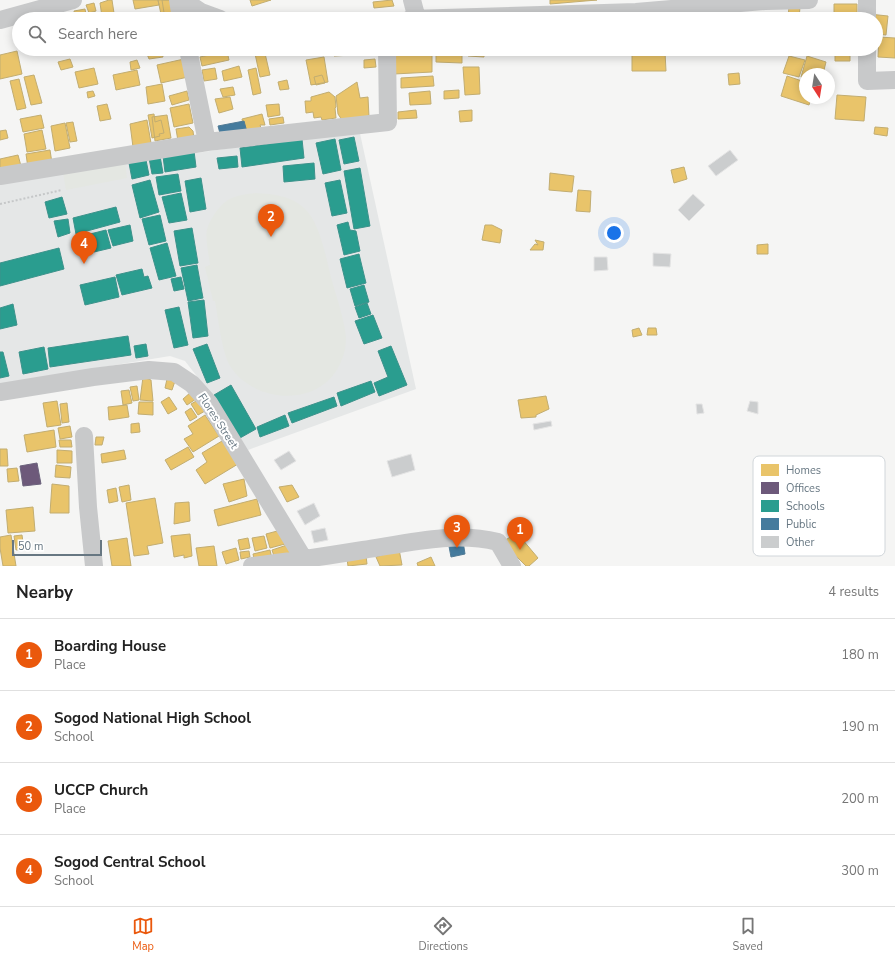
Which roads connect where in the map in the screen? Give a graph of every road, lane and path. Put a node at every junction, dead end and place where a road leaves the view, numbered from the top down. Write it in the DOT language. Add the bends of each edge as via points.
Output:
graph roads {
  1 [pos="73,0"];
  2 [pos="178,0"];
  3 [pos="183,0"];
  4 [pos="412,0"];
  5 [pos="809,0"];
  6 [pos="867,0"];
  7 [pos="636,6"];
  8 [pos="29,12"];
  9 [pos="181,12"];
  10 [pos="201,12"];
  11 [pos="415,12"];
  12 [pos="535,12"];
  13 [pos="867,12"];
  14 [pos="12,17"];
  15 [pos="0,20"];
  16 [pos="189,56"];
  17 [pos="387,56"];
  18 [pos="867,56"];
  19 [pos="895,80"];
  20 [pos="207,142"];
  21 [pos="0,176"];
  22 [pos="62,190"];
  23 [pos="0,204"];
  24 [pos="0,392"];
  25 [pos="84,436"];
  26 [pos="306,563"];
  27 [pos="94,566"];
  28 [pos="252,566"];
  29 [pos="512,566"];
  1 -- 8 [label="street"];
  2 -- 9 [label="street"];
  3 -- 10 [label="street"];
  4 -- 11 [label="street"];
  5 -- 7 [label="street"];
  6 -- 13 [label="street"];
  7 -- 12 [label="street"];
  14 -- 15 [label="street"];
  16 -- 20 [label="street"];
  17 -- 20 [label="street" via="388,122"];
  18 -- 19 [label="street" via="867,81"];
  20 -- 21 [label="street"];
  22 -- 23 [label="path"];
  24 -- 26 [label="street, Flores Street" via="149,370 174,372 192,384 209,403"];
  25 -- 27 [label="street"];
  26 -- 28 [label="street"];
  26 -- 29 [label="street" via="438,538 485,539 498,542"];
}
